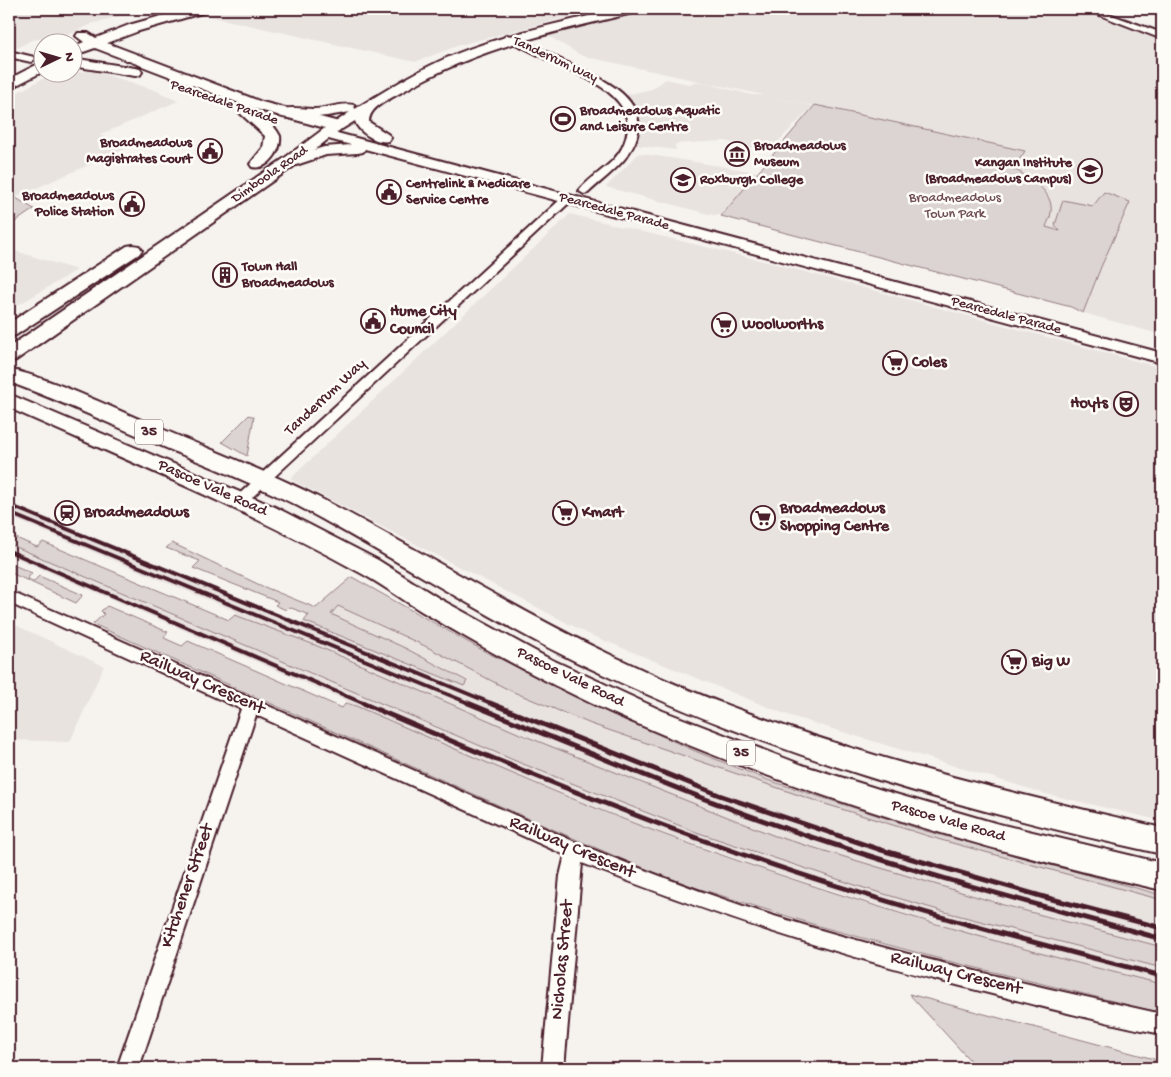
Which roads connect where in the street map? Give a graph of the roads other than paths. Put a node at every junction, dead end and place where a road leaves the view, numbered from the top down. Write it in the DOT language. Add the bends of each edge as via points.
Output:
graph roads {
  1 [pos="171,9"];
  2 [pos="200,9"];
  3 [pos="633,9"];
  4 [pos="1088,9"];
  5 [pos="154,21"];
  6 [pos="1162,36"];
  7 [pos="88,39"];
  8 [pos="510,39"];
  9 [pos="82,42"];
  10 [pos="115,51"];
  11 [pos="82,52"];
  12 [pos="9,54"];
  13 [pos="32,58"];
  14 [pos="32,62"];
  15 [pos="32,65"];
  16 [pos="9,71"];
  17 [pos="421,71"];
  18 [pos="9,85"];
  19 [pos="189,88"];
  20 [pos="372,104"];
  21 [pos="349,108"];
  22 [pos="248,113"];
  23 [pos="282,113"];
  24 [pos="325,129"];
  25 [pos="385,144"];
  26 [pos="288,163"];
  27 [pos="258,164"];
  28 [pos="575,193"];
  29 [pos="60,298"];
  30 [pos="9,319"];
  31 [pos="9,331"];
  32 [pos="1162,344"];
  33 [pos="9,356"];
  34 [pos="1162,358"];
  35 [pos="9,375"];
  36 [pos="9,400"];
  37 [pos="262,481"];
  38 [pos="241,500"];
  39 [pos="9,597"];
  40 [pos="251,704"];
  41 [pos="1162,841"];
  42 [pos="575,851"];
  43 [pos="1162,878"];
  44 [pos="1162,1024"];
  45 [pos="128,1068"];
  46 [pos="553,1068"];
  1 -- 7 [label="main road"];
  2 -- 5 [label="main road"];
  3 -- 8 [label="street, Dimboola Road"];
  4 -- 6 [label="street"];
  5 -- 7 [label="main road"];
  5 -- 10 [label="main road" via="121,38"];
  7 -- 9 [label="main road"];
  7 -- 10 [label="main road, Pearcedale Parade"];
  8 -- 17 [label="street, Dimboola Road" via="463,50"];
  8 -- 28 [label="street, Tanderrum Way" via="522,50 590,82 612,98 619,110 623,125 618,146"];
  10 -- 19 [label="main road, Pearcedale Parade"];
  11 -- 19 [label="main road, Pearcedale Parade"];
  12 -- 13 [label="street"];
  14 -- 16 [label="main road"];
  15 -- 18 [label="main road"];
  17 -- 20 [label="street, Dimboola Road"];
  17 -- 21 [label="street, Dimboola Road"];
  19 -- 22 [label="main road, Pearcedale Parade"];
  19 -- 23 [label="main road, Pearcedale Parade"];
  20 -- 24 [label="street, Dimboola Road"];
  20 -- 25 [label="street" via="362,116 362,123"];
  21 -- 23 [label="street" via="326,113"];
  21 -- 24 [label="street, Dimboola Road"];
  22 -- 24 [label="main road, Pearcedale Parade"];
  22 -- 27 [label="main road" via="269,127 273,136 269,154"];
  23 -- 24 [label="main road, Pearcedale Parade"];
  24 -- 25 [label="street, Pearcedale Parade"];
  24 -- 26 [label="main road, Dimboola Road"];
  24 -- 27 [label="main road, Dimboola Road"];
  25 -- 26 [label="street" via="312,154"];
  25 -- 28 [label="street, Pearcedale Parade"];
  26 -- 33 [label="main road, Dimboola Road"];
  27 -- 29 [label="main road, Dimboola Road"];
  28 -- 32 [label="street, Pearcedale Parade"];
  28 -- 34 [label="street, Pearcedale Parade"];
  28 -- 37 [label="street, Tanderrum Way"];
  29 -- 30 [label="main road"];
  29 -- 31 [label="main road, Dimboola Road"];
  35 -- 37 [label="main road, Pascoe Vale Road / 35"];
  36 -- 38 [label="main road, Pascoe Vale Road / 35"];
  37 -- 38 [label="street, Tanderrum Way"];
  37 -- 41 [label="main road, Pascoe Vale Road / 35" via="332,515 551,637 676,695 801,744 857,762 953,790"];
  38 -- 43 [label="main road, Pascoe Vale Road / 35" via="369,566 537,664 654,719 800,776 885,804 995,836"];
  39 -- 40 [label="street, Railway Crescent"];
  40 -- 42 [label="street, Railway Crescent"];
  40 -- 45 [label="street, Kitchener Street"];
  42 -- 44 [label="street, Railway Crescent" via="670,889 784,928 998,985"];
  42 -- 46 [label="street, Nicholas Street"];
}
